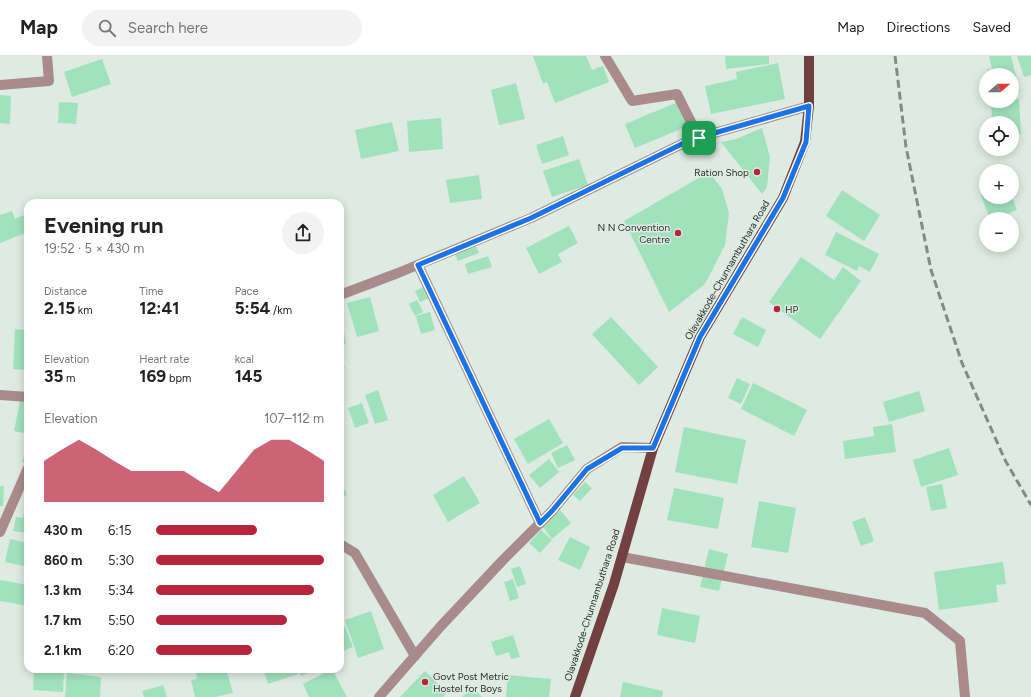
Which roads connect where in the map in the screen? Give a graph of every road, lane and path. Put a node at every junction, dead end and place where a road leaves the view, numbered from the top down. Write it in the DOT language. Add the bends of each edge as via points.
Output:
graph roads {
  1 [pos="47,56"];
  2 [pos="605,56"];
  3 [pos="809,56"];
  4 [pos="0,84"];
  5 [pos="809,106"];
  6 [pos="699,138"];
  7 [pos="418,265"];
  8 [pos="344,293"];
  9 [pos="0,394"];
  10 [pos="24,397"];
  11 [pos="653,448"];
  12 [pos="24,477"];
  13 [pos="540,523"];
  14 [pos="0,532"];
  15 [pos="344,546"];
  16 [pos="622,557"];
  17 [pos="415,656"];
  18 [pos="379,697"];
  19 [pos="574,697"];
  20 [pos="965,697"];
  1 -- 4 [label="street" via="49,81"];
  2 -- 6 [label="street" via="632,101 677,94"];
  3 -- 5 [label="main road, Olavakkode-Chunnambuthara Road"];
  5 -- 6 [label="street"];
  5 -- 11 [label="main road, Olavakkode-Chunnambuthara Road" via="806,142 783,198 700,337"];
  6 -- 7 [label="street" via="690,140 531,218"];
  7 -- 8 [label="street"];
  7 -- 13 [label="street"];
  9 -- 10 [label="street"];
  11 -- 13 [label="street" via="622,448 587,469"];
  11 -- 16 [label="main road, Olavakkode-Chunnambuthara Road"];
  12 -- 14 [label="street"];
  13 -- 17 [label="street"];
  15 -- 17 [label="street" via="355,553"];
  16 -- 19 [label="main road, Olavakkode-Chunnambuthara Road"];
  16 -- 20 [label="street" via="925,613 960,641"];
  17 -- 18 [label="street"];
}
